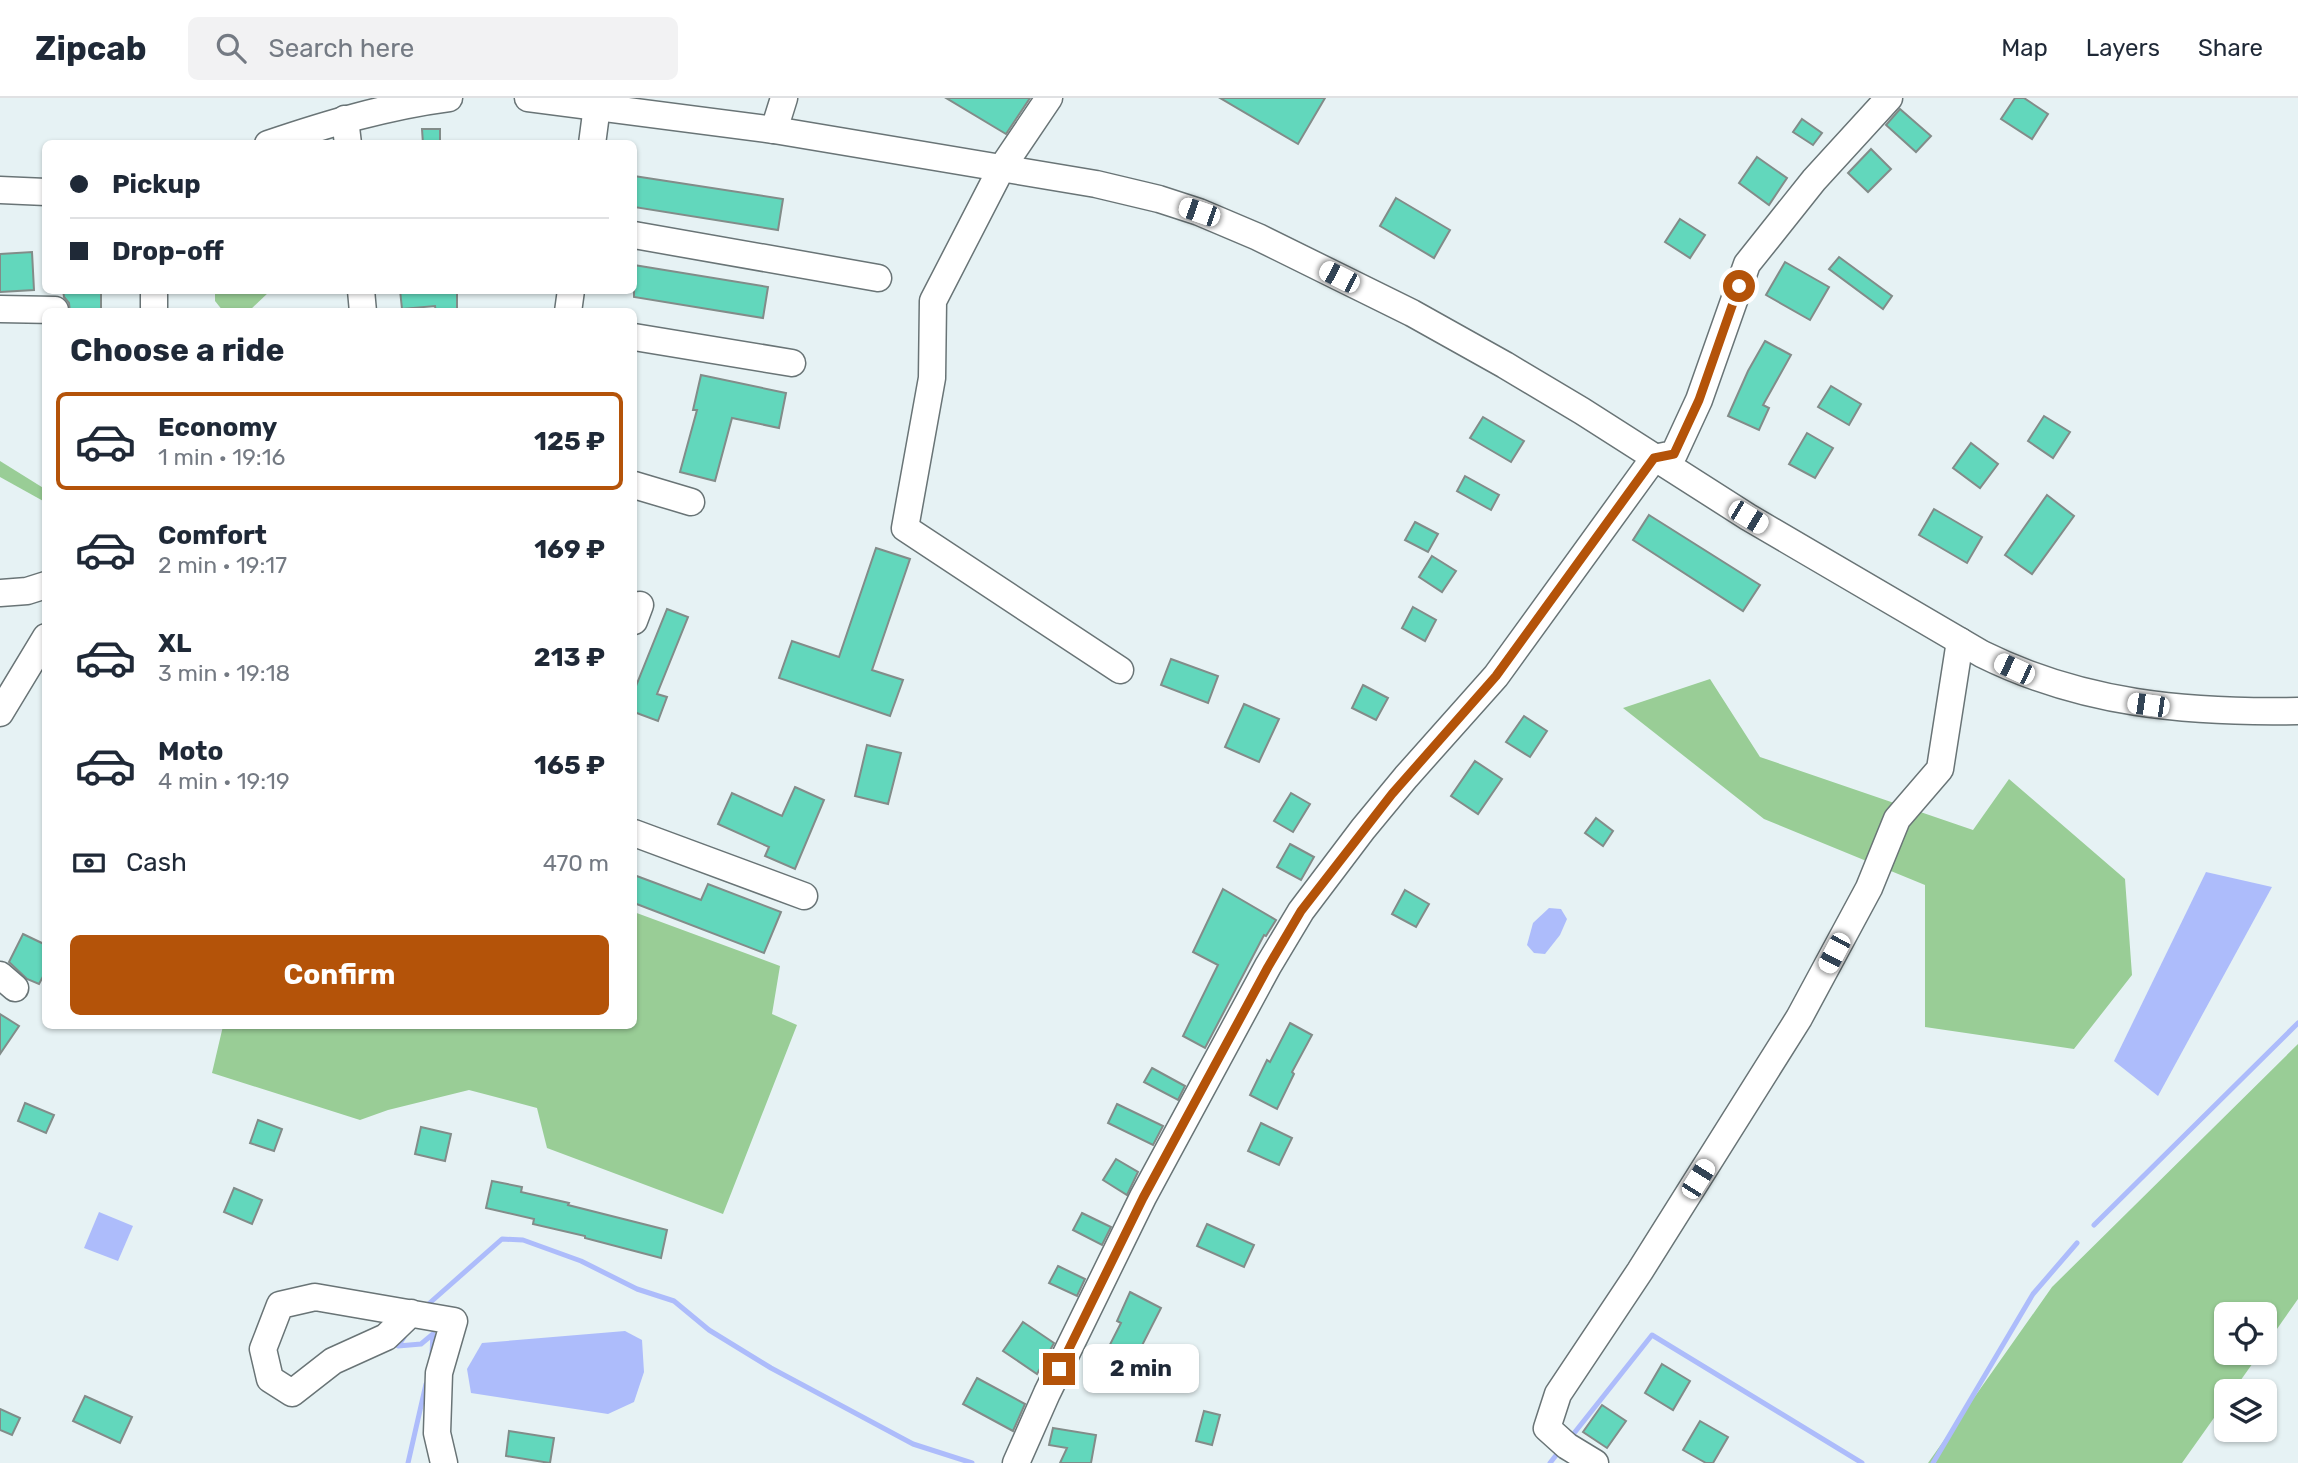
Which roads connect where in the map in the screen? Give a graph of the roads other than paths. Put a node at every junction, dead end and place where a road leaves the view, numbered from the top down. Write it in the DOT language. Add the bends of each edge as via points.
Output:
graph roads {
  1 [pos="449,98"];
  2 [pos="528,98"];
  3 [pos="784,98"];
  4 [pos="1049,98"];
  5 [pos="1889,98"];
  6 [pos="421,100"];
  7 [pos="597,106"];
  8 [pos="774,130"];
  9 [pos="347,131"];
  10 [pos="292,140"];
  11 [pos="593,140"];
  12 [pos="1001,169"];
  13 [pos="0,190"];
  14 [pos="42,192"];
  15 [pos="637,236"];
  16 [pos="878,278"];
  17 [pos="54,304"];
  18 [pos="0,309"];
  19 [pos="637,337"];
  20 [pos="792,363"];
  21 [pos="1654,458"];
  22 [pos="637,486"];
  23 [pos="691,502"];
  24 [pos="42,586"];
  25 [pos="0,593"];
  26 [pos="1960,641"];
  27 [pos="42,644"];
  28 [pos="1121,670"];
  29 [pos="2298,711"];
  30 [pos="0,713"];
  31 [pos="637,833"];
  32 [pos="804,896"];
  33 [pos="411,1313"];
  34 [pos="444,1463"];
  35 [pos="1016,1463"];
  36 [pos="1595,1463"];
  1 -- 6 [label="street"];
  2 -- 7 [label="street"];
  3 -- 8 [label="street"];
  4 -- 12 [label="street"];
  5 -- 21 [label="street" via="1814,180 1747,264 1699,400 1674,454"];
  6 -- 9 [label="street"];
  7 -- 8 [label="street"];
  7 -- 11 [label="street"];
  8 -- 12 [label="street"];
  9 -- 10 [label="street"];
  12 -- 21 [label="street" via="1138,193 1239,228 1412,313"];
  12 -- 28 [label="street" via="933,301 932,379 905,528"];
  13 -- 14 [label="street"];
  15 -- 16 [label="street"];
  17 -- 18 [label="street"];
  19 -- 20 [label="street"];
  21 -- 26 [label="street"];
  21 -- 35 [label="street" via="1496,676 1406,777 1301,911 1143,1198"];
  22 -- 23 [label="street"];
  24 -- 25 [label="street"];
  26 -- 29 [label="street" via="2030,676 2096,696 2148,705"];
  26 -- 36 [label="street" via="1940,769 1897,819 1869,888 1799,1018 1558,1394 1548,1428"];
  27 -- 30 [label="street"];
  31 -- 32 [label="street"];
  33 -- 33 [label="street" via="315,1297 280,1305 263,1349 271,1378 292,1393 333,1361 386,1337"];
  33 -- 34 [label="street" via="454,1321 439,1373 437,1433"];
}
